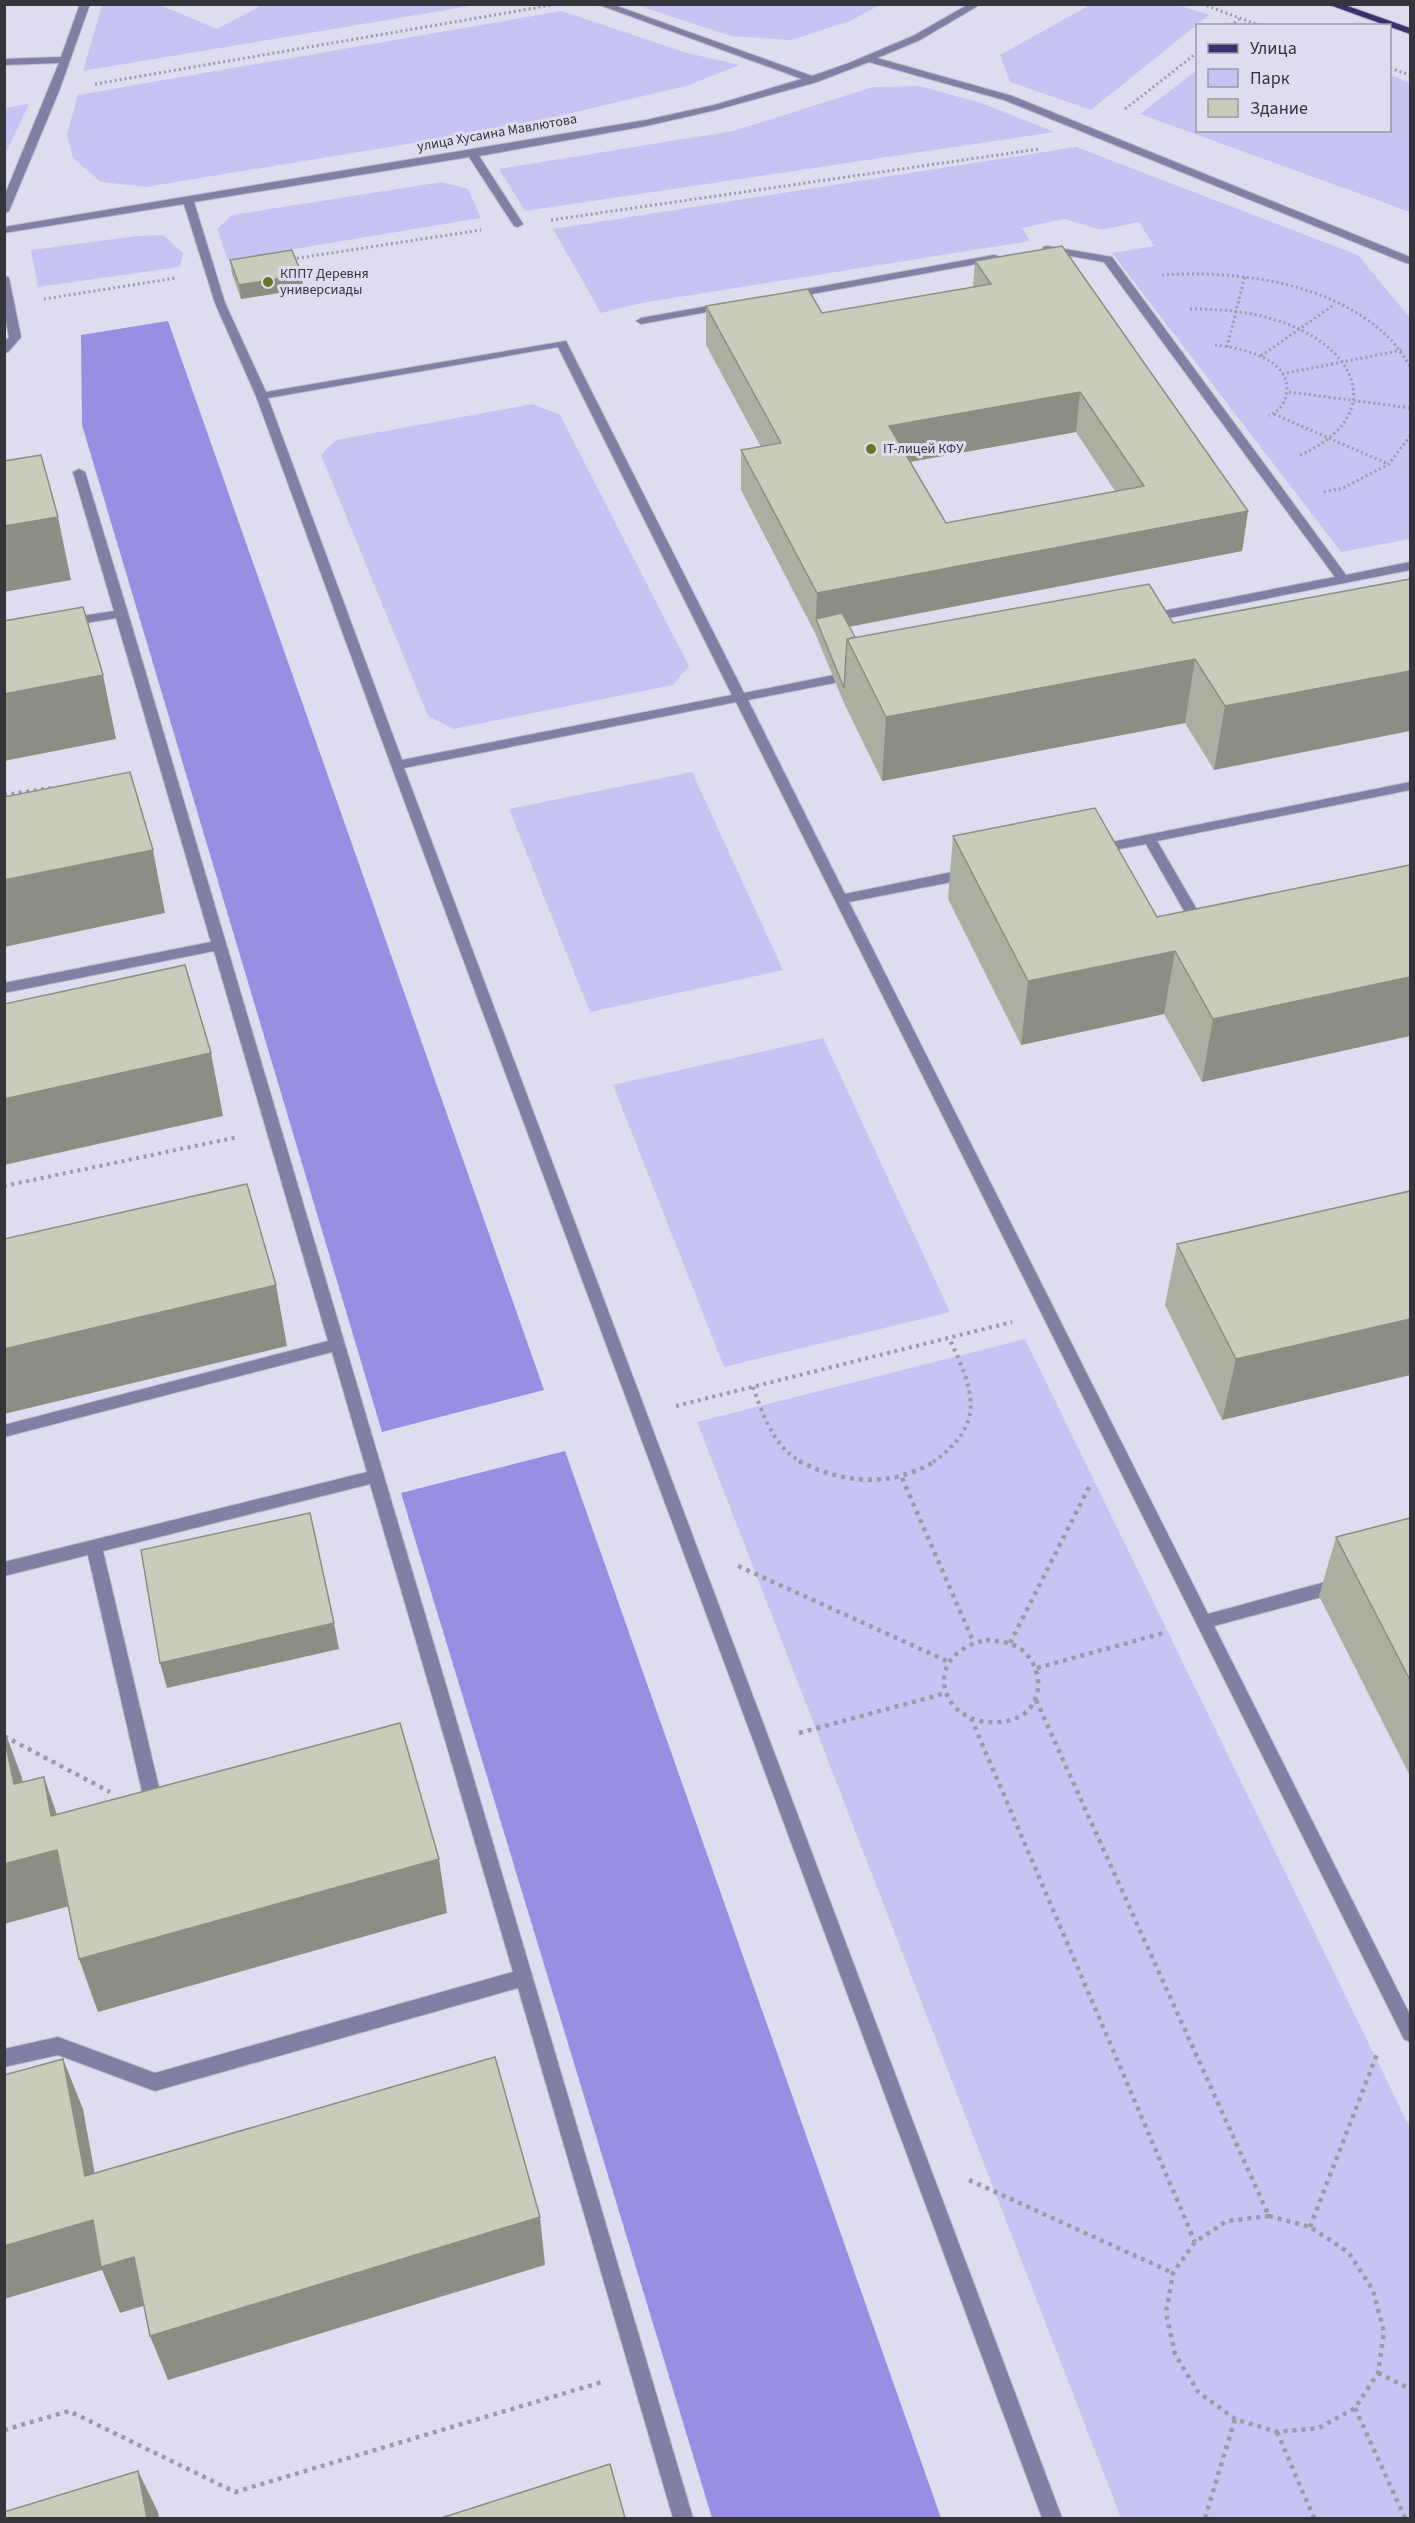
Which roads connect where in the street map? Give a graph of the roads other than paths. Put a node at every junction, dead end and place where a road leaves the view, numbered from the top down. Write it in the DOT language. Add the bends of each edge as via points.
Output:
graph roads {
  1 [pos="85,4"];
  2 [pos="601,4"];
  3 [pos="977,4"];
  4 [pos="1331,4"];
  5 [pos="1390,24"];
  6 [pos="1391,25"];
  7 [pos="1410,31"];
  8 [pos="869,59"];
  9 [pos="66,60"];
  10 [pos="4,62"];
  11 [pos="814,80"];
  12 [pos="472,153"];
  13 [pos="188,200"];
  14 [pos="4,211"];
  15 [pos="518,224"];
  16 [pos="4,230"];
  17 [pos="1035,251"];
  18 [pos="1011,255"];
  19 [pos="1410,261"];
  20 [pos="4,278"];
  21 [pos="780,296"];
  22 [pos="734,305"];
  23 [pos="641,321"];
  24 [pos="4,350"];
  25 [pos="262,396"];
  26 [pos="79,471"];
  27 [pos="1410,566"];
  28 [pos="1343,579"];
  29 [pos="122,613"];
  30 [pos="1133,621"];
  31 [pos="51,625"];
  32 [pos="834,679"];
  33 [pos="740,698"];
  34 [pos="397,765"];
  35 [pos="1410,786"];
  36 [pos="1149,838"];
  37 [pos="1081,852"];
  38 [pos="978,872"];
  39 [pos="841,899"];
  40 [pos="1206,938"];
  41 [pos="219,945"];
  42 [pos="4,988"];
  43 [pos="337,1345"];
  44 [pos="4,1431"];
  45 [pos="376,1476"];
  46 [pos="94,1546"];
  47 [pos="4,1569"];
  48 [pos="1353,1582"];
  49 [pos="1204,1622"];
  50 [pos="158,1818"];
  51 [pos="523,1977"];
  52 [pos="1410,2033"];
  53 [pos="4,2058"];
  54 [pos="683,2518"];
  55 [pos="1052,2518"];
  1 -- 9 [label="street"];
  2 -- 11 [label="street"];
  3 -- 8 [label="street, улица Хусаина Мавлютова" via="927,33"];
  4 -- 5 [label="main road"];
  6 -- 7 [label="main road"];
  8 -- 11 [label="street, улица Хусаина Мавлютова"];
  8 -- 19 [label="street" via="1008,98"];
  9 -- 10 [label="street"];
  9 -- 14 [label="street"];
  11 -- 12 [label="street, улица Хусаина Мавлютова" via="677,116"];
  12 -- 13 [label="street, улица Хусаина Мавлютова"];
  12 -- 15 [label="street"];
  13 -- 16 [label="street, улица Хусаина Мавлютова"];
  13 -- 25 [label="street" via="220,303"];
  17 -- 28 [label="street" via="1046,249 1108,259"];
  18 -- 21 [label="street"];
  20 -- 24 [label="street" via="15,337"];
  22 -- 23 [label="street"];
  25 -- 33 [label="street" via="562,343"];
  25 -- 34 [label="street"];
  26 -- 29 [label="street"];
  27 -- 28 [label="street"];
  28 -- 30 [label="street"];
  29 -- 31 [label="street"];
  29 -- 41 [label="street"];
  32 -- 33 [label="street"];
  33 -- 34 [label="street"];
  33 -- 39 [label="street"];
  34 -- 55 [label="street"];
  35 -- 36 [label="street"];
  36 -- 37 [label="street"];
  36 -- 40 [label="street"];
  38 -- 39 [label="street"];
  39 -- 49 [label="street"];
  41 -- 42 [label="street"];
  41 -- 43 [label="street"];
  43 -- 44 [label="street"];
  43 -- 45 [label="street"];
  45 -- 46 [label="street"];
  45 -- 51 [label="street"];
  46 -- 47 [label="street"];
  46 -- 50 [label="street"];
  48 -- 49 [label="street"];
  49 -- 52 [label="street"];
  51 -- 53 [label="street" via="155,2082 58,2046"];
  51 -- 54 [label="street"];
}
